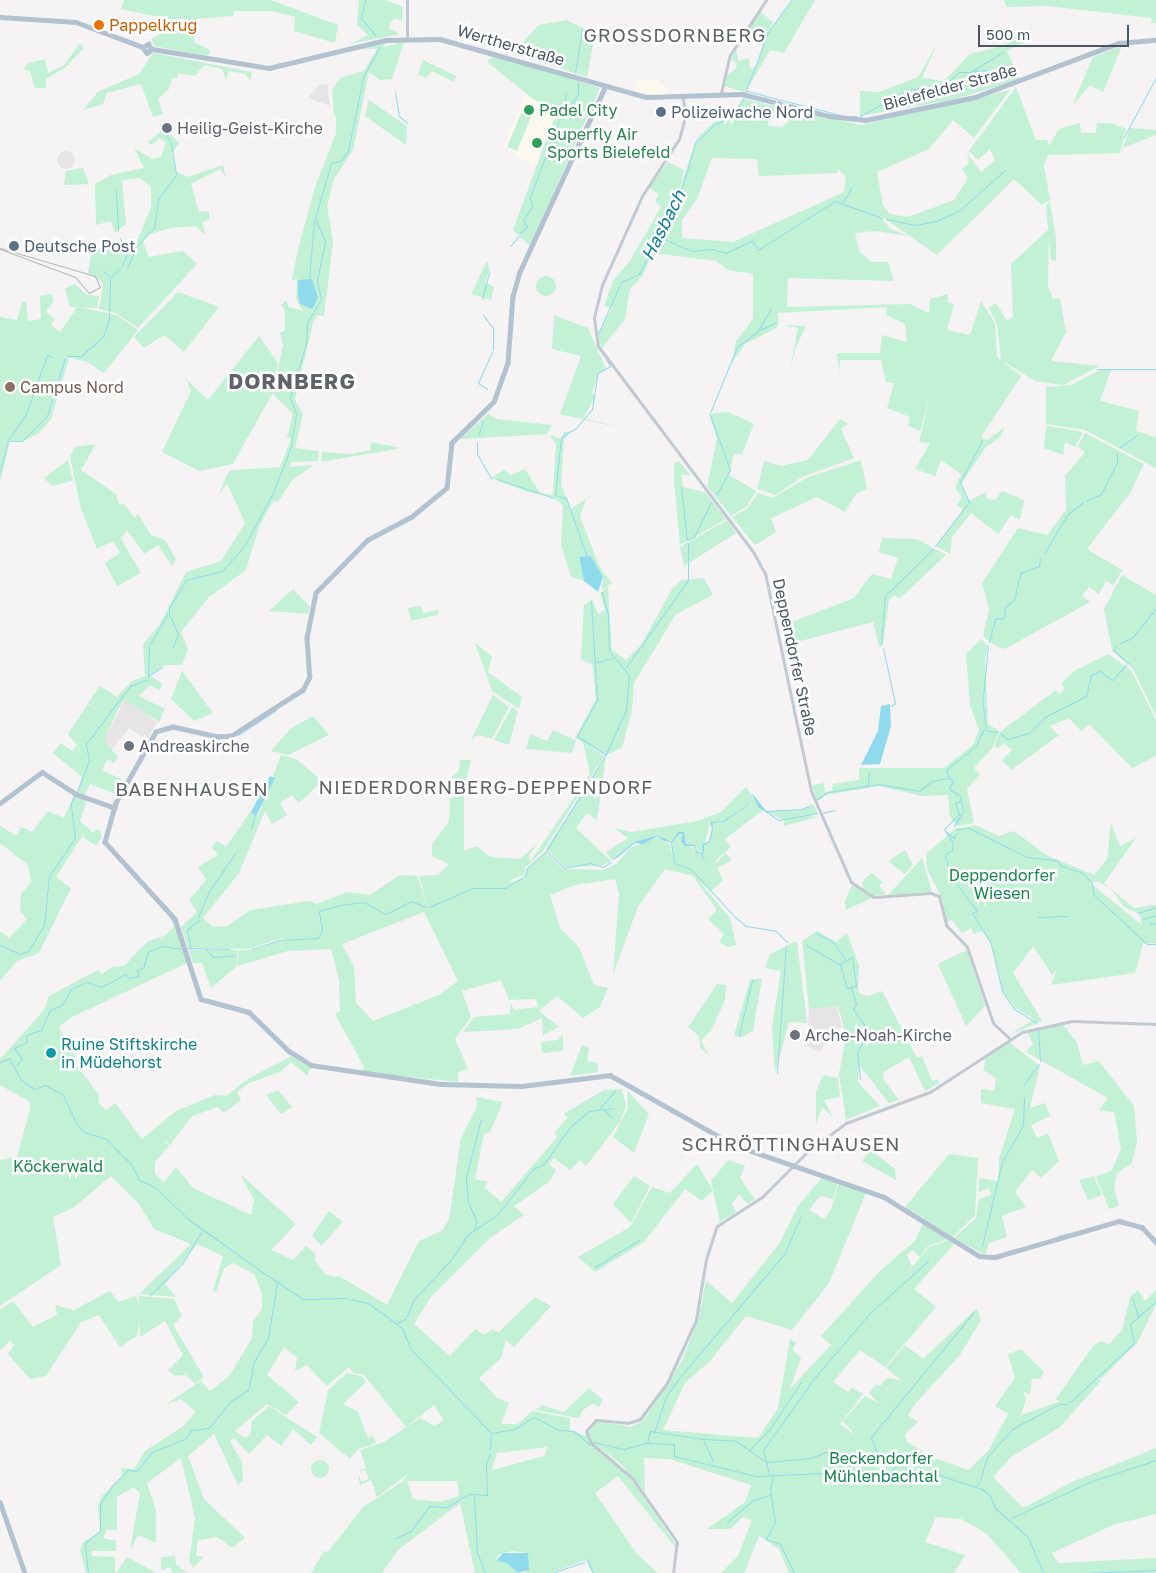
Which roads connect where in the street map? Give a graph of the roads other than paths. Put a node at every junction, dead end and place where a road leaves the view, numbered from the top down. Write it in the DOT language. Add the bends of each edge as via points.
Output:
graph roads {
  1 [pos="407,0"];
  2 [pos="766,0"];
  3 [pos="0,17"];
  4 [pos="407,38"];
  5 [pos="1156,40"];
  6 [pos="606,86"];
  7 [pos="721,93"];
  8 [pos="745,94"];
  9 [pos="683,98"];
  10 [pos="0,803"];
  11 [pos="114,808"];
  12 [pos="1156,1024"];
  13 [pos="1009,1038"];
  14 [pos="792,1168"];
  15 [pos="1156,1242"];
  16 [pos="0,1502"];
  17 [pos="25,1573"];
  18 [pos="673,1573"];
  1 -- 4 [label="street"];
  2 -- 7 [label="street" via="730,55"];
  3 -- 4 [label="main road, Wertherstraße" via="84,24 122,43 143,47 148,44 152,48 269,68"];
  4 -- 6 [label="main road, Wertherstraße" via="471,44"];
  5 -- 8 [label="main road, Bielefelder Straße" via="1119,43 995,91 877,119 829,116"];
  6 -- 9 [label="main road, Wertherstraße" via="650,98"];
  6 -- 11 [label="main road" via="520,272 513,296 508,363 494,402 452,443 446,489 412,517 368,540 316,593 307,638 310,677 304,689 232,736 160,729"];
  7 -- 8 [label="main road, Wertherstraße"];
  7 -- 9 [label="main road, Wertherstraße"];
  9 -- 13 [label="street, Deppendorfer Straße" via="685,117 679,140 637,207 598,297 594,328 609,366 745,540 765,573 811,791 851,882 872,897 931,893 939,896 946,925 967,947 993,1023"];
  10 -- 11 [label="main road" via="29,778 45,772 76,794"];
  11 -- 14 [label="main road" via="104,833 106,844 171,914 201,999 249,1012 289,1051 311,1065 441,1084 522,1086 610,1075 728,1142"];
  12 -- 13 [label="street" via="1057,1022"];
  13 -- 14 [label="street" via="930,1092 846,1123"];
  14 -- 15 [label="main road" via="884,1197 982,1257 995,1257 1120,1221 1142,1227"];
  14 -- 18 [label="street" via="714,1231 696,1320 672,1374 647,1412 633,1422 598,1419 587,1428 589,1440 632,1478 677,1542"];
  16 -- 17 [label="main road"];
}
